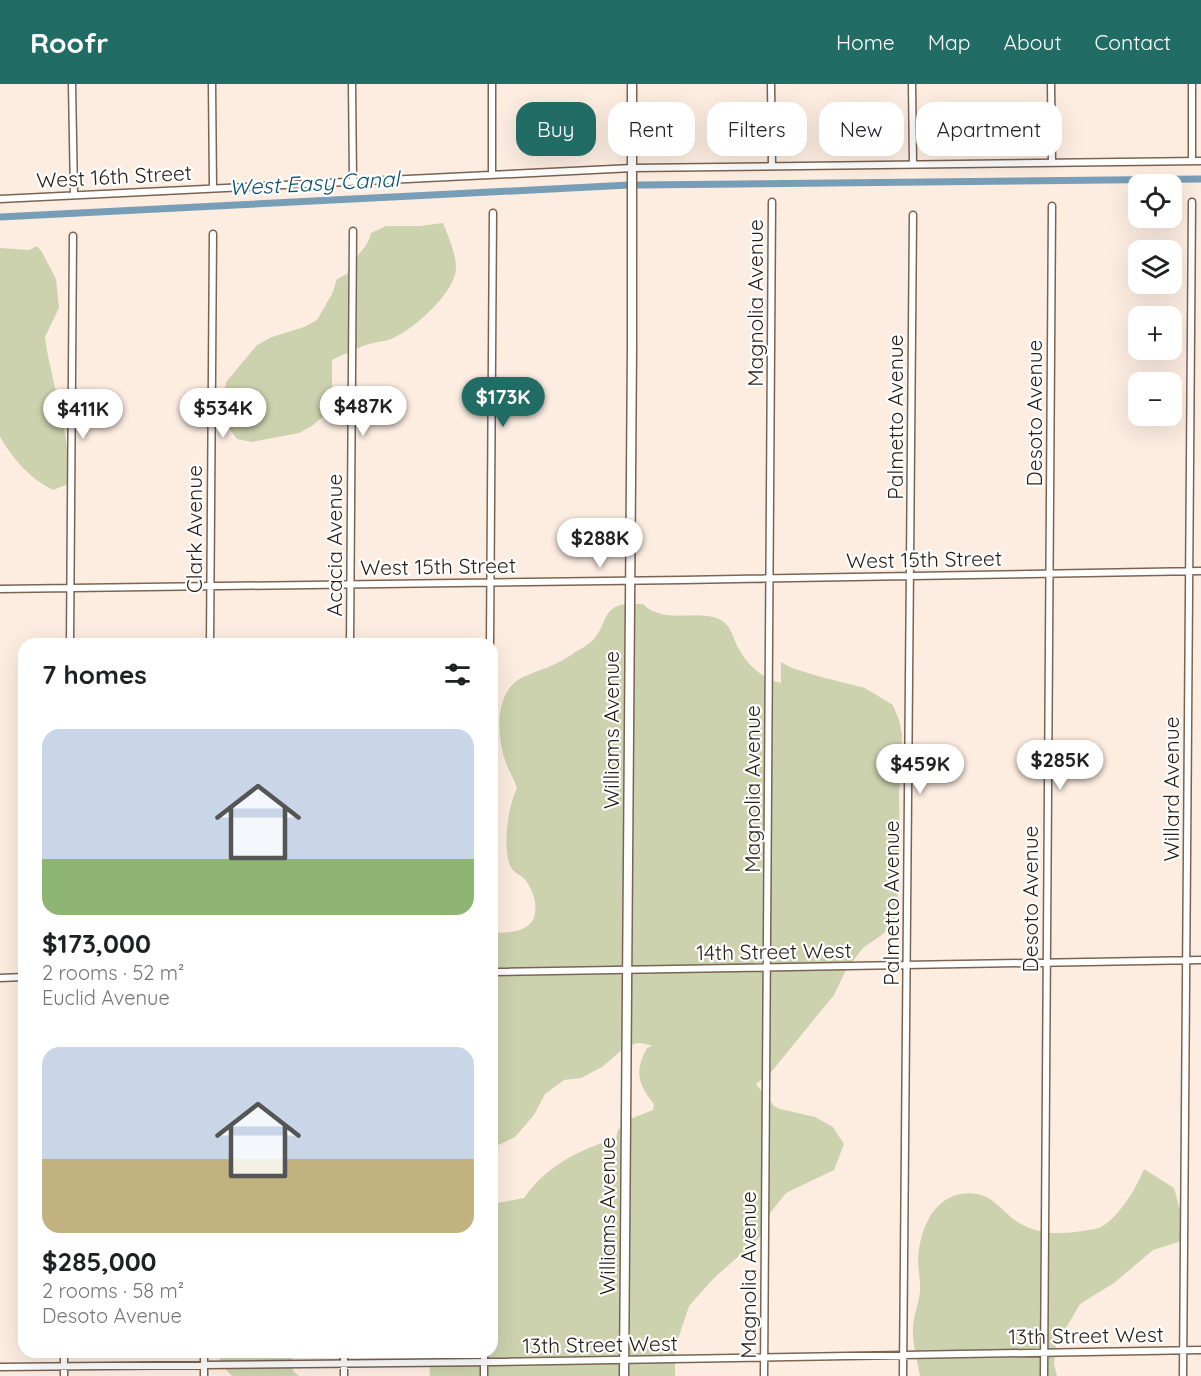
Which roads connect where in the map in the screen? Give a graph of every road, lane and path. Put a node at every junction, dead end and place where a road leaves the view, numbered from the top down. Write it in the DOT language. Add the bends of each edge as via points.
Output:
graph roads {
  1 [pos="72,84"];
  2 [pos="212,84"];
  3 [pos="352,84"];
  4 [pos="492,84"];
  5 [pos="632,84"];
  6 [pos="771,84"];
  7 [pos="912,84"];
  8 [pos="1051,84"];
  9 [pos="1191,84"];
  10 [pos="1192,161"];
  11 [pos="1201,161"];
  12 [pos="1052,163"];
  13 [pos="913,164"];
  14 [pos="772,166"];
  15 [pos="633,168"];
  16 [pos="492,175"];
  17 [pos="353,181"];
  18 [pos="213,188"];
  19 [pos="74,194"];
  20 [pos="0,199"];
  21 [pos="772,202"];
  22 [pos="1192,202"];
  23 [pos="1052,206"];
  24 [pos="493,213"];
  25 [pos="913,214"];
  26 [pos="353,231"];
  27 [pos="213,234"];
  28 [pos="73,236"];
  29 [pos="1190,571"];
  30 [pos="1201,571"];
  31 [pos="1050,573"];
  32 [pos="910,575"];
  33 [pos="770,578"];
  34 [pos="630,580"];
  35 [pos="490,582"];
  36 [pos="350,584"];
  37 [pos="211,586"];
  38 [pos="70,588"];
  39 [pos="0,589"];
  40 [pos="70,638"];
  41 [pos="210,638"];
  42 [pos="350,638"];
  43 [pos="490,638"];
  44 [pos="1187,960"];
  45 [pos="1201,960"];
  46 [pos="1047,963"];
  47 [pos="907,965"];
  48 [pos="767,968"];
  49 [pos="627,970"];
  50 [pos="498,972"];
  51 [pos="18,977"];
  52 [pos="0,978"];
  53 [pos="1183,1350"];
  54 [pos="1201,1350"];
  55 [pos="1044,1353"];
  56 [pos="903,1355"];
  57 [pos="64,1358"];
  58 [pos="204,1358"];
  59 [pos="344,1358"];
  60 [pos="484,1358"];
  61 [pos="764,1358"];
  62 [pos="624,1360"];
  63 [pos="484,1362"];
  64 [pos="344,1364"];
  65 [pos="204,1365"];
  66 [pos="0,1367"];
  67 [pos="64,1367"];
  68 [pos="64,1376"];
  69 [pos="204,1376"];
  70 [pos="344,1376"];
  71 [pos="484,1376"];
  72 [pos="624,1376"];
  73 [pos="764,1376"];
  74 [pos="903,1376"];
  75 [pos="1044,1376"];
  76 [pos="1183,1376"];
  1 -- 19 [label="street"];
  2 -- 18 [label="street"];
  3 -- 17 [label="street"];
  4 -- 16 [label="street"];
  5 -- 15 [label="street, Williams Avenue"];
  6 -- 14 [label="street"];
  7 -- 13 [label="street"];
  8 -- 12 [label="street"];
  9 -- 10 [label="street"];
  10 -- 11 [label="street, West 16th Street"];
  10 -- 12 [label="street, West 16th Street"];
  12 -- 13 [label="street, West 16th Street"];
  13 -- 14 [label="street, West 16th Street"];
  14 -- 15 [label="street, West 16th Street"];
  15 -- 16 [label="street, West 16th Street"];
  15 -- 34 [label="street, Williams Avenue"];
  16 -- 17 [label="street, West 16th Street"];
  17 -- 18 [label="street, West 16th Street"];
  18 -- 19 [label="street, West 16th Street"];
  19 -- 20 [label="street, West 16th Street"];
  21 -- 33 [label="street, Magnolia Avenue"];
  22 -- 29 [label="street, Willard Avenue"];
  23 -- 31 [label="street, Desoto Avenue"];
  24 -- 35 [label="street"];
  25 -- 32 [label="street, Palmetto Avenue"];
  26 -- 36 [label="street, Acacia Avenue"];
  27 -- 37 [label="street, Clark Avenue"];
  28 -- 38 [label="street"];
  29 -- 30 [label="street, West 15th Street"];
  29 -- 31 [label="street, West 15th Street"];
  29 -- 44 [label="street, Willard Avenue"];
  31 -- 32 [label="street, West 15th Street"];
  31 -- 46 [label="street, Desoto Avenue"];
  32 -- 33 [label="street, West 15th Street"];
  32 -- 47 [label="street, Palmetto Avenue"];
  33 -- 34 [label="street, West 15th Street"];
  33 -- 48 [label="street, Magnolia Avenue"];
  34 -- 35 [label="street, West 15th Street"];
  34 -- 49 [label="street, Williams Avenue"];
  35 -- 36 [label="street, West 15th Street"];
  35 -- 43 [label="street"];
  36 -- 37 [label="street, West 15th Street"];
  36 -- 42 [label="street, Acacia Avenue"];
  37 -- 38 [label="street, West 15th Street"];
  37 -- 41 [label="street, Clark Avenue"];
  38 -- 39 [label="street, West 15th Street"];
  38 -- 40 [label="street"];
  44 -- 45 [label="street, 14th Street West"];
  44 -- 46 [label="street, 14th Street West"];
  44 -- 53 [label="street, Willard Avenue"];
  46 -- 47 [label="street, 14th Street West"];
  46 -- 55 [label="street, Desoto Avenue"];
  47 -- 48 [label="street, 14th Street West"];
  47 -- 56 [label="street, Palmetto Avenue"];
  48 -- 49 [label="street, 14th Street West"];
  48 -- 61 [label="street, Magnolia Avenue"];
  49 -- 50 [label="street, 14th Street West"];
  49 -- 62 [label="street, Williams Avenue"];
  51 -- 52 [label="street"];
  53 -- 54 [label="street, 13th Street West"];
  53 -- 55 [label="street, 13th Street West"];
  53 -- 76 [label="street, Willard Avenue"];
  55 -- 56 [label="street, 13th Street West"];
  55 -- 75 [label="street, Desoto Avenue"];
  56 -- 61 [label="street, 13th Street West"];
  56 -- 74 [label="street, Palmetto Avenue"];
  57 -- 67 [label="street"];
  58 -- 65 [label="street"];
  59 -- 64 [label="street"];
  60 -- 63 [label="street"];
  61 -- 62 [label="street, 13th Street West"];
  61 -- 73 [label="street, Magnolia Avenue"];
  62 -- 63 [label="street, 13th Street West"];
  62 -- 72 [label="street, Williams Avenue"];
  63 -- 64 [label="street, 13th Street West"];
  63 -- 71 [label="street"];
  64 -- 65 [label="street, 13th Street West"];
  64 -- 70 [label="street"];
  65 -- 67 [label="street, 13th Street West"];
  65 -- 69 [label="street"];
  66 -- 67 [label="street, 13th Street West"];
  67 -- 68 [label="street"];
}
